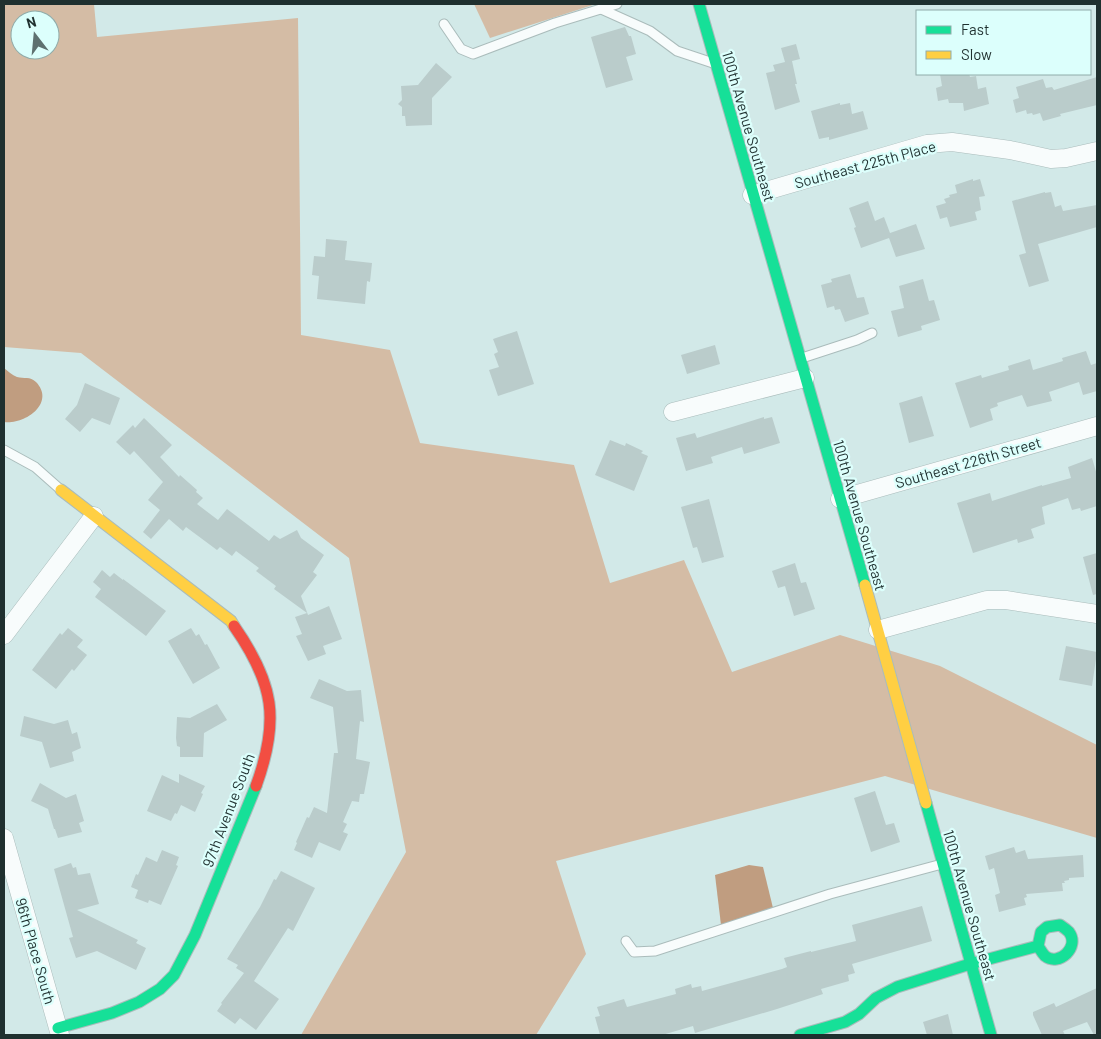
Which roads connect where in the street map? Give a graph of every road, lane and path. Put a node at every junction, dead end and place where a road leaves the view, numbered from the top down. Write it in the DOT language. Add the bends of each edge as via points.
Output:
graph roads {
  1 [pos="617,4"];
  2 [pos="699,4"];
  3 [pos="602,9"];
  4 [pos="444,24"];
  5 [pos="716,64"];
  6 [pos="1097,151"];
  7 [pos="752,195"];
  8 [pos="872,332"];
  9 [pos="799,358"];
  10 [pos="804,378"];
  11 [pos="673,412"];
  12 [pos="1097,426"];
  13 [pos="4,450"];
  14 [pos="61,490"];
  15 [pos="840,499"];
  16 [pos="94,516"];
  17 [pos="1097,614"];
  18 [pos="878,630"];
  19 [pos="4,635"];
  20 [pos="4,838"];
  21 [pos="942,864"];
  22 [pos="626,941"];
  23 [pos="1038,946"];
  24 [pos="970,964"];
  25 [pos="59,1032"];
  26 [pos="800,1035"];
  27 [pos="991,1035"];
  1 -- 3 [label="lane"];
  2 -- 5 [label="street, 100th Avenue Southeast"];
  3 -- 4 [label="lane" via="473,54 461,48"];
  3 -- 5 [label="lane" via="650,31 677,51"];
  5 -- 7 [label="street, 100th Avenue Southeast"];
  6 -- 7 [label="street, Southeast 225th Place" via="1051,159 952,142 927,144"];
  7 -- 9 [label="street, 100th Avenue Southeast"];
  8 -- 9 [label="lane" via="857,340"];
  9 -- 10 [label="street, 100th Avenue Southeast"];
  10 -- 11 [label="street"];
  10 -- 15 [label="street, 100th Avenue Southeast"];
  12 -- 15 [label="street, Southeast 226th Street"];
  13 -- 14 [label="lane" via="35,467"];
  14 -- 16 [label="street, 97th Avenue South"];
  15 -- 18 [label="street, 100th Avenue Southeast"];
  16 -- 19 [label="street"];
  16 -- 25 [label="street, 97th Avenue South" via="232,621 260,666 268,693 271,721 268,750 254,789 188,949 174,975 158,991 137,1004"];
  17 -- 18 [label="street" via="987,600"];
  18 -- 21 [label="street, 100th Avenue Southeast"];
  20 -- 25 [label="street, 96th Place South"];
  21 -- 22 [label="lane" via="830,894 655,951 634,952"];
  21 -- 24 [label="street, 100th Avenue Southeast"];
  23 -- 24 [label="street"];
  24 -- 26 [label="street" via="893,988 845,1022"];
  24 -- 27 [label="street, 100th Avenue Southeast"];
}
